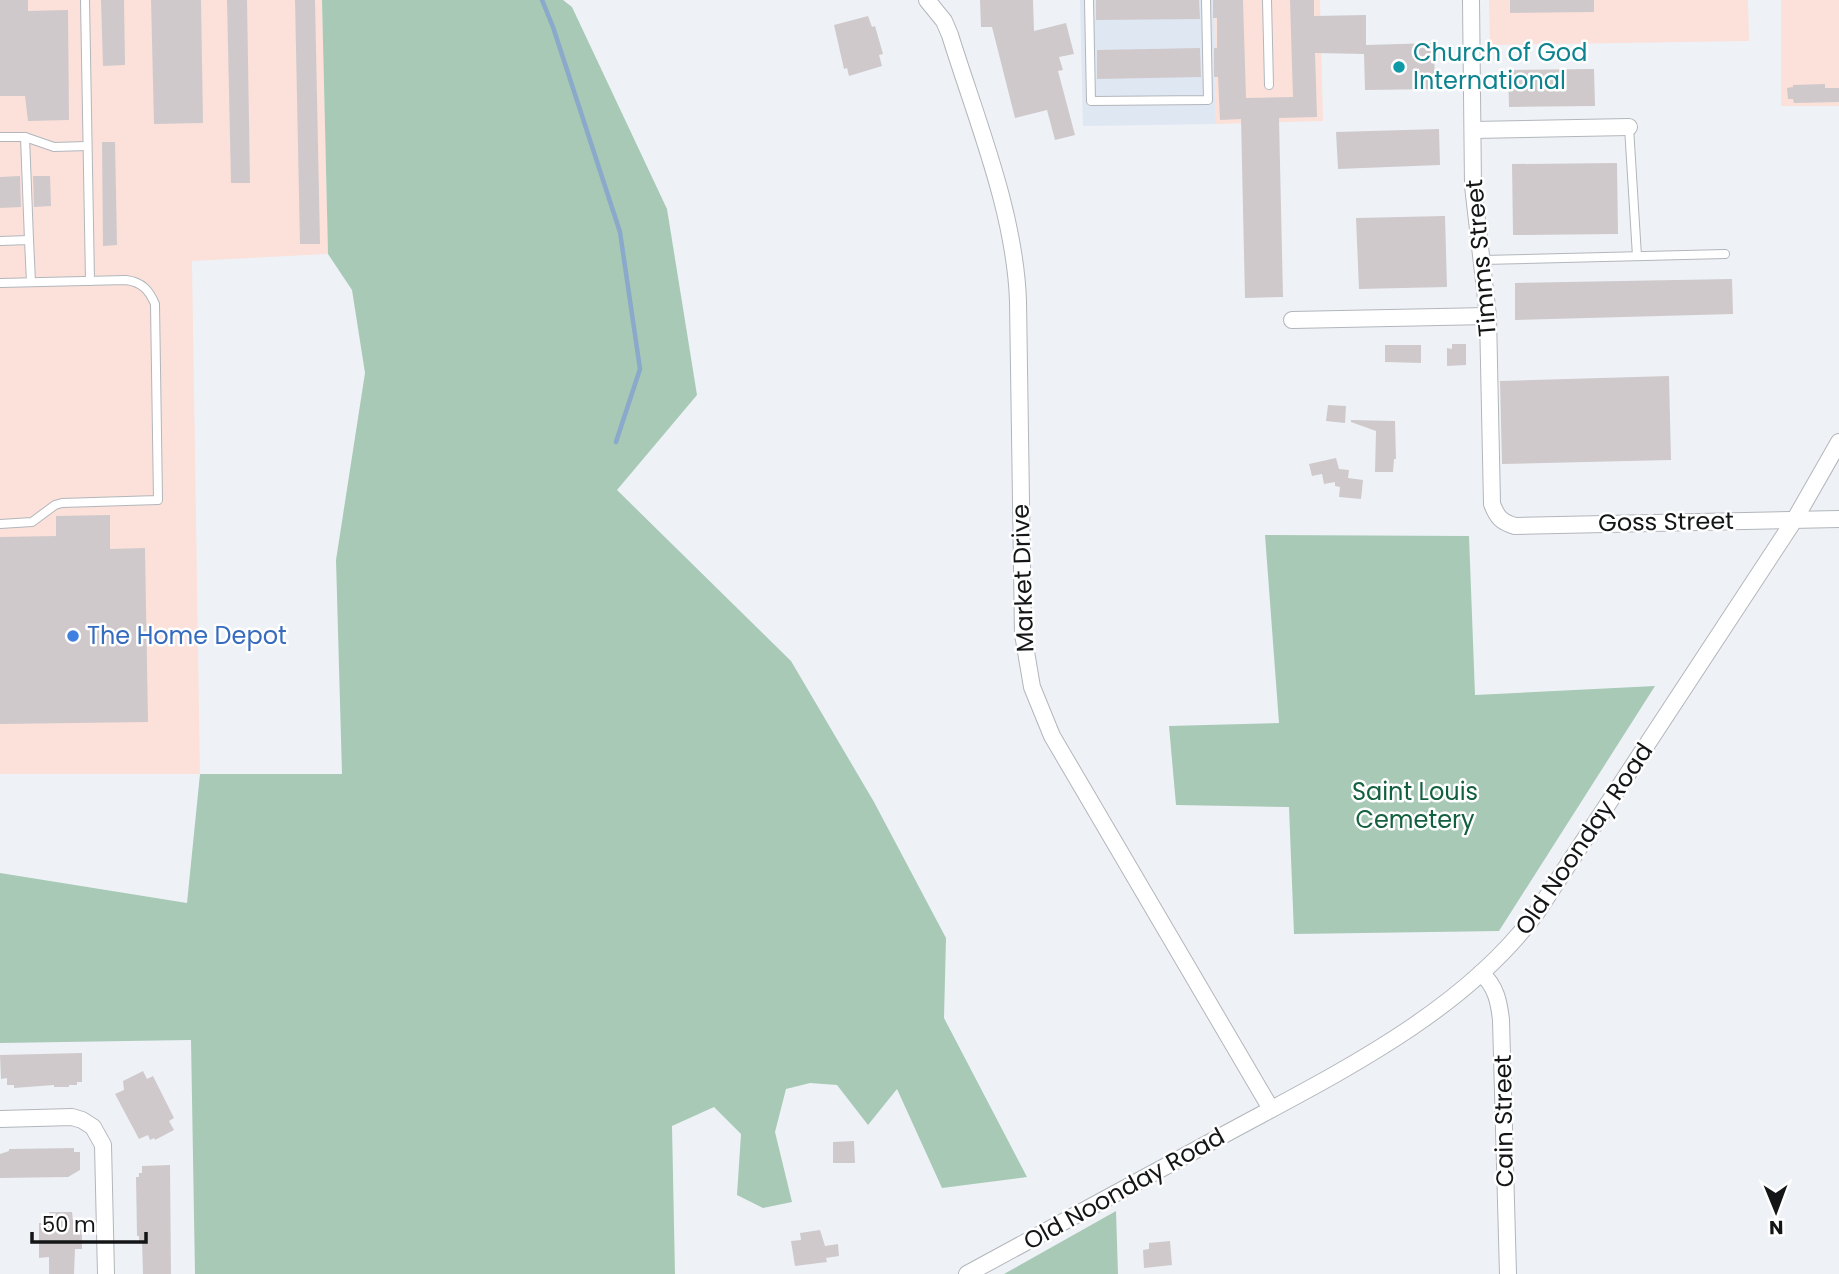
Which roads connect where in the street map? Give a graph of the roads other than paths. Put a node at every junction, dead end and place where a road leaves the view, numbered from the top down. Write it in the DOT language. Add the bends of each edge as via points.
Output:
graph roads {
  1 [pos="85,0"];
  2 [pos="927,0"];
  3 [pos="1089,0"];
  4 [pos="1206,0"];
  5 [pos="1267,0"];
  6 [pos="1471,0"];
  7 [pos="1269,85"];
  8 [pos="1629,127"];
  9 [pos="1473,131"];
  10 [pos="25,136"];
  11 [pos="0,137"];
  12 [pos="88,146"];
  13 [pos="29,240"];
  14 [pos="0,241"];
  15 [pos="1726,254"];
  16 [pos="1637,257"];
  17 [pos="1483,260"];
  18 [pos="90,281"];
  19 [pos="0,282"];
  20 [pos="31,282"];
  21 [pos="1488,316"];
  22 [pos="1292,320"];
  23 [pos="1839,442"];
  24 [pos="1496,516"];
  25 [pos="1795,519"];
  26 [pos="1839,519"];
  27 [pos="0,524"];
  28 [pos="1481,973"];
  29 [pos="1271,1109"];
  30 [pos="0,1119"];
  31 [pos="106,1274"];
  32 [pos="967,1274"];
  33 [pos="1508,1274"];
  1 -- 12 [label="lane"];
  2 -- 29 [label="street, Market Drive" via="950,34 1000,193 1016,263 1021,595 1032,687 1052,736"];
  3 -- 4 [label="lane" via="1091,102 1208,100"];
  5 -- 7 [label="lane"];
  6 -- 9 [label="street, Timms Street"];
  8 -- 9 [label="street"];
  8 -- 16 [label="lane"];
  9 -- 17 [label="street, Timms Street" via="1473,186"];
  10 -- 11 [label="lane"];
  10 -- 12 [label="lane" via="54,147"];
  10 -- 13 [label="lane"];
  12 -- 18 [label="lane"];
  13 -- 14 [label="lane"];
  13 -- 20 [label="lane"];
  15 -- 16 [label="lane"];
  16 -- 17 [label="lane"];
  17 -- 21 [label="street, Timms Street"];
  18 -- 20 [label="lane"];
  18 -- 27 [label="lane" via="136,281 155,304 158,500 62,503 33,522"];
  19 -- 20 [label="lane"];
  21 -- 22 [label="street"];
  21 -- 24 [label="street, Timms Street" via="1492,504"];
  23 -- 25 [label="street, Old Noonday Road"];
  24 -- 25 [label="street, Goss Street" via="1515,526"];
  25 -- 26 [label="street, Goss Street"];
  25 -- 28 [label="street, Old Noonday Road" via="1537,912"];
  28 -- 29 [label="street, Old Noonday Road" via="1405,1030"];
  28 -- 33 [label="street, Cain Street" via="1499,999 1501,1020"];
  29 -- 32 [label="street, Old Noonday Road"];
  30 -- 31 [label="street" via="72,1117 93,1126 105,1156"];
}
